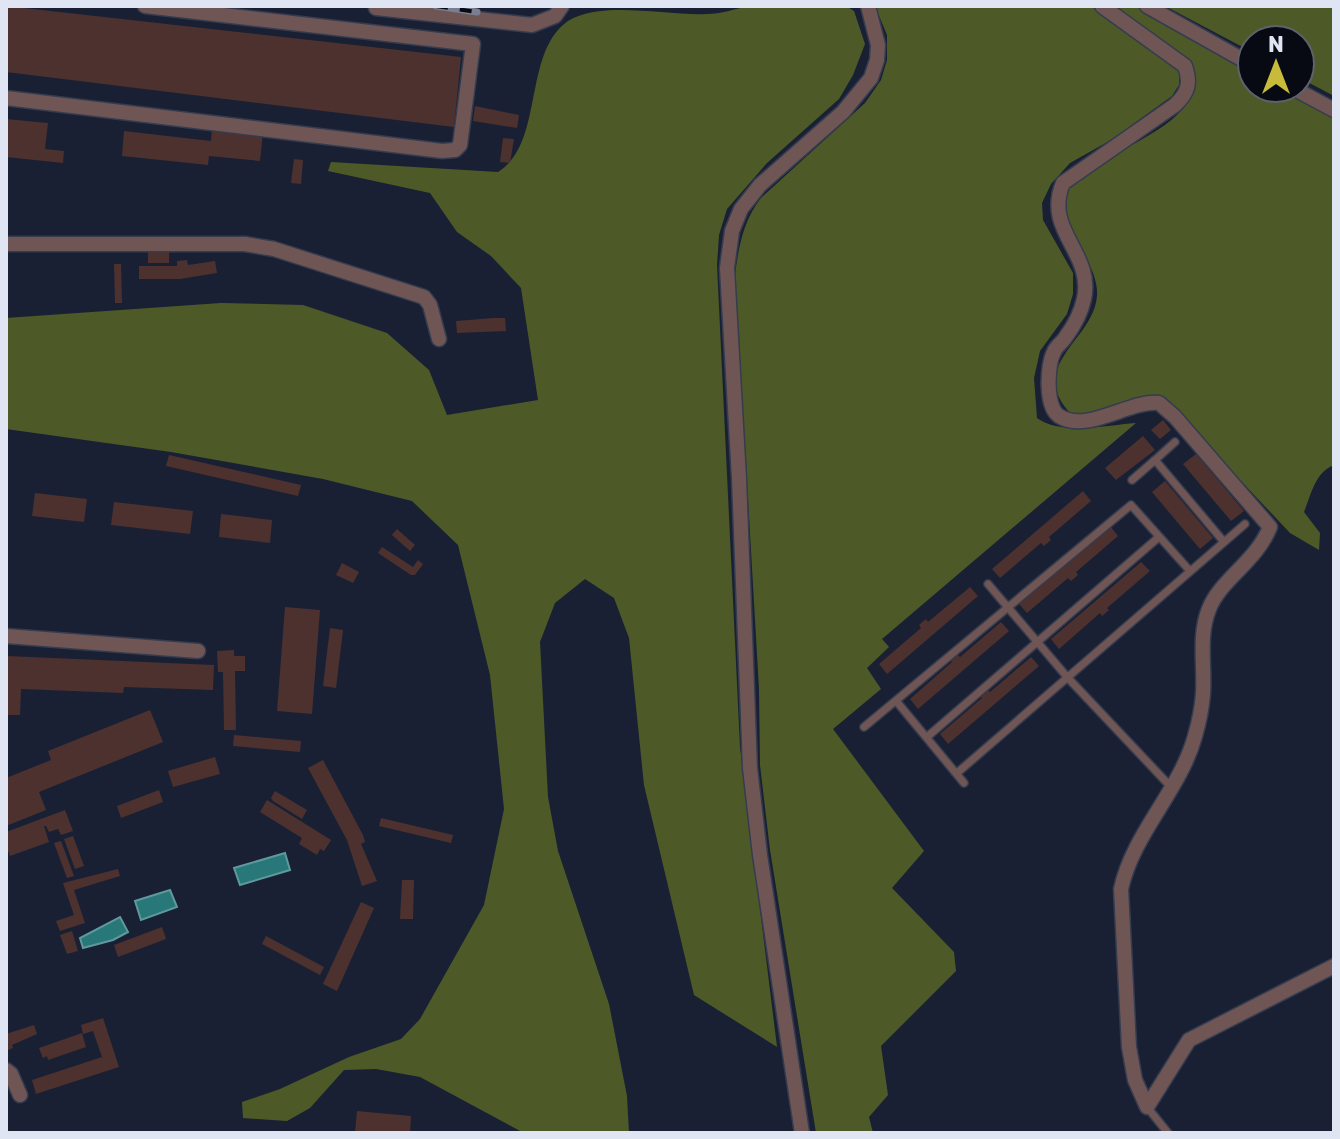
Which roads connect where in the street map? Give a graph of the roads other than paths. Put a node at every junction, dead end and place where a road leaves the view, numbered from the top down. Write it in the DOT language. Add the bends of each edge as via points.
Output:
graph roads {
  1 [pos="145,6"];
  2 [pos="562,6"];
  3 [pos="868,6"];
  4 [pos="1102,6"];
  5 [pos="1147,6"];
  6 [pos="376,8"];
  7 [pos="1236,56"];
  8 [pos="6,98"];
  9 [pos="1316,100"];
  10 [pos="1334,110"];
  11 [pos="6,244"];
  12 [pos="439,339"];
  13 [pos="1175,442"];
  14 [pos="1155,460"];
  15 [pos="1132,480"];
  16 [pos="1245,524"];
  17 [pos="1159,537"];
  18 [pos="1224,542"];
  19 [pos="1190,571"];
  20 [pos="988,584"];
  21 [pos="1008,607"];
  22 [pos="6,636"];
  23 [pos="1038,643"];
  24 [pos="198,651"];
  25 [pos="1068,678"];
  26 [pos="897,702"];
  27 [pos="864,727"];
  28 [pos="927,737"];
  29 [pos="957,773"];
  30 [pos="964,783"];
  31 [pos="1171,787"];
  32 [pos="1334,966"];
  33 [pos="6,1070"];
  34 [pos="20,1095"];
  35 [pos="1147,1107"];
  36 [pos="802,1133"];
  37 [pos="1168,1133"];
  1 -- 8 [label="street" via="473,44 460,145 442,151"];
  2 -- 6 [label="street" via="555,16 532,25"];
  3 -- 36 [label="street" via="878,45 871,78 843,112 760,185 741,209 727,268 750,768"];
  4 -- 31 [label="street" via="1185,66 1188,89 1175,105 1063,183 1057,214 1077,252 1085,296 1051,360 1049,395 1054,411 1060,418 1082,420 1159,403 1270,527 1261,547 1210,606 1203,627 1203,694 1195,739"];
  5 -- 7 [label="street"];
  9 -- 10 [label="street"];
  11 -- 12 [label="street" via="205,242 274,249 424,297"];
  13 -- 14 [label="lane"];
  14 -- 15 [label="lane"];
  14 -- 18 [label="lane"];
  16 -- 18 [label="lane"];
  17 -- 19 [label="lane"];
  17 -- 21 [label="lane" via="1131,505"];
  17 -- 23 [label="lane"];
  18 -- 19 [label="lane"];
  19 -- 25 [label="lane"];
  20 -- 21 [label="lane"];
  21 -- 23 [label="lane"];
  21 -- 26 [label="lane"];
  22 -- 24 [label="street"];
  23 -- 25 [label="lane"];
  23 -- 28 [label="lane"];
  25 -- 29 [label="lane"];
  25 -- 31 [label="lane"];
  26 -- 27 [label="lane"];
  26 -- 28 [label="lane"];
  28 -- 29 [label="lane"];
  29 -- 30 [label="lane"];
  31 -- 35 [label="street" via="1133,851 1121,889 1129,1047"];
  32 -- 35 [label="street" via="1189,1040"];
  33 -- 34 [label="street"];
  35 -- 37 [label="lane"];
}
